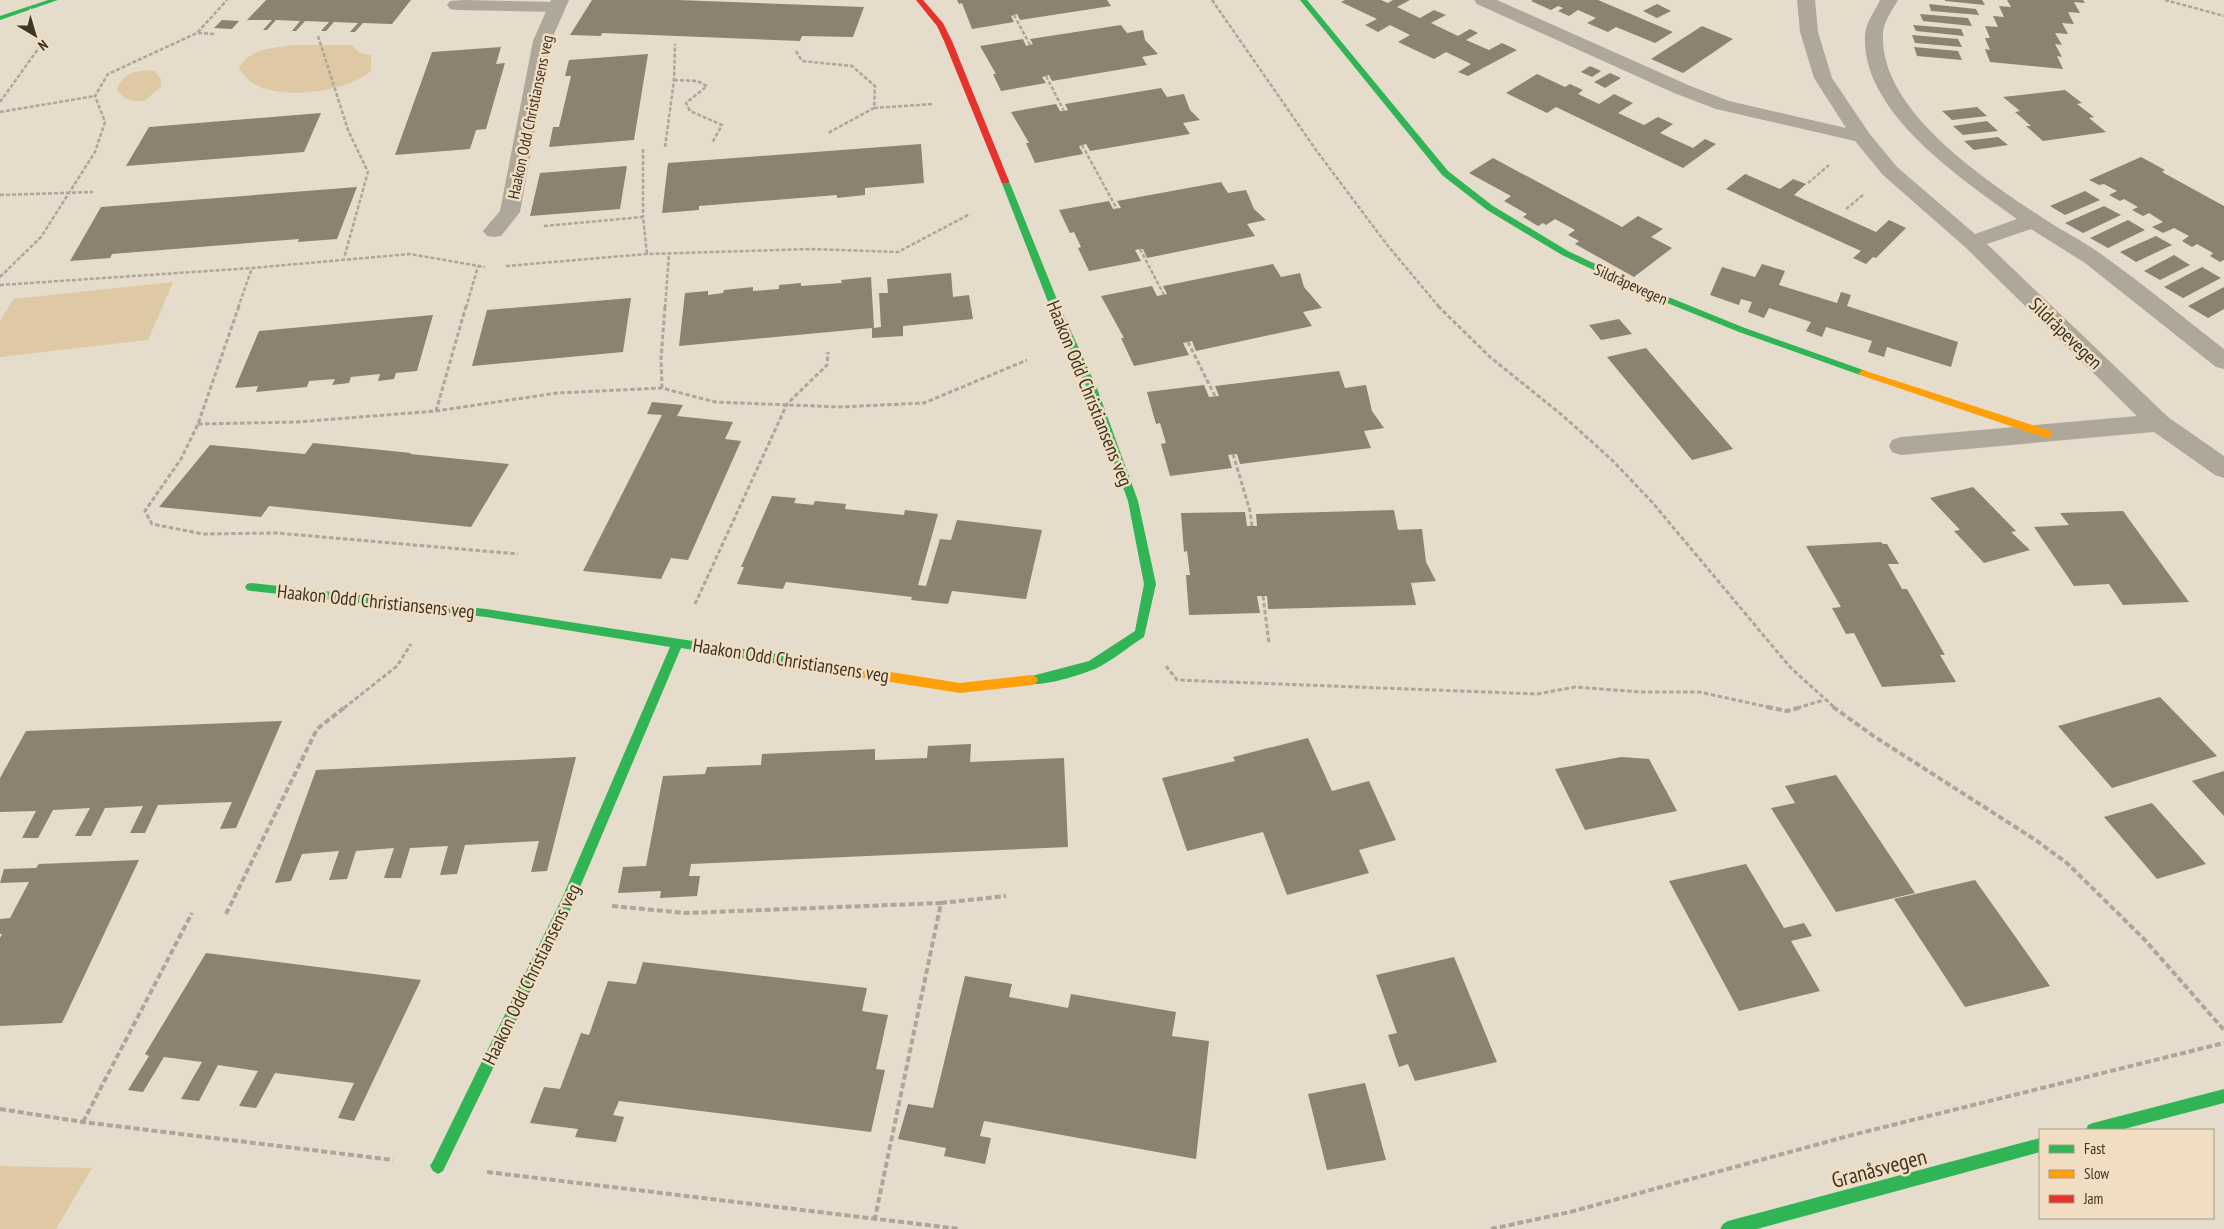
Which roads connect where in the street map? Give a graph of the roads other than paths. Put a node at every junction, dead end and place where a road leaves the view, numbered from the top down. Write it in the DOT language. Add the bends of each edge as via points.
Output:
graph roads {
  1 [pos="919,0"];
  2 [pos="1303,0"];
  3 [pos="1483,0"];
  4 [pos="1806,0"];
  5 [pos="1889,0"];
  6 [pos="53,1"];
  7 [pos="558,4"];
  8 [pos="456,5"];
  9 [pos="0,18"];
  10 [pos="1862,137"];
  11 [pos="2033,221"];
  12 [pos="494,231"];
  13 [pos="1972,242"];
  14 [pos="2224,362"];
  15 [pos="2159,423"];
  16 [pos="2047,434"];
  17 [pos="1901,446"];
  18 [pos="2224,469"];
  19 [pos="251,587"];
  20 [pos="678,642"];
  21 [pos="2224,1096"];
  22 [pos="2097,1129"];
  23 [pos="2039,1145"];
  24 [pos="438,1166"];
  25 [pos="1728,1229"];
  1 -- 20 [label="street, Haakon Odd Christiansens veg" via="940,25 948,41 1055,307 1092,388 1133,501 1150,584 1140,634 1092,665 1047,678 960,688"];
  2 -- 16 [label="street, Sildråpevegen" via="1427,155 1467,193 1528,232 1615,278 1720,323"];
  3 -- 10 [label="street" via="1723,105"];
  4 -- 10 [label="street, Sildråpevegen" via="1809,32 1823,78"];
  5 -- 11 [label="street" via="1874,34 1875,56 1882,78 1896,101 1917,127 1953,161"];
  6 -- 9 [label="street"];
  7 -- 8 [label="street"];
  7 -- 12 [label="street, Haakon Odd Christiansens veg" via="542,42 510,212"];
  10 -- 13 [label="street, Sildråpevegen" via="1890,171"];
  11 -- 13 [label="street"];
  11 -- 14 [label="street" via="2080,249"];
  13 -- 15 [label="street, Sildråpevegen"];
  15 -- 16 [label="street, Sildråpevegen"];
  15 -- 18 [label="street, Sildråpevegen"];
  16 -- 17 [label="street, Sildråpevegen"];
  19 -- 20 [label="street, Haakon Odd Christiansens veg" via="434,608"];
  20 -- 24 [label="street, Haakon Odd Christiansens veg" via="567,902"];
  21 -- 22 [label="street"];
  23 -- 25 [label="street, Granåsvegen"];
}
